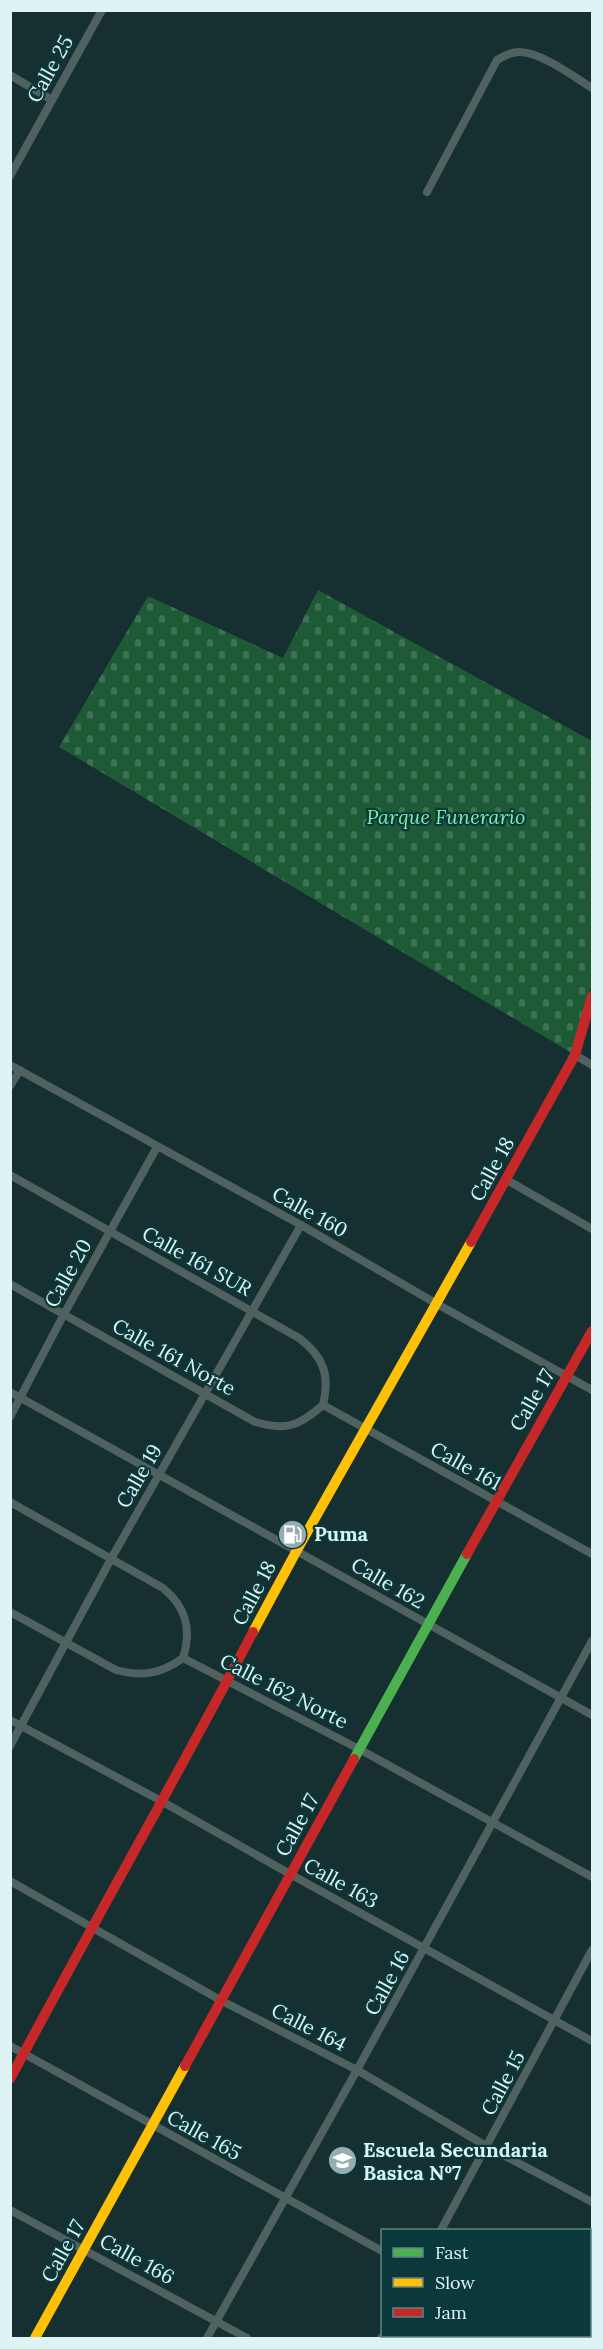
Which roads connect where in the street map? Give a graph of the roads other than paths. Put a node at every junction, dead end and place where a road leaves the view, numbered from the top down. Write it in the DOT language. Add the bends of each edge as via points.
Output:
graph roads {
  1 [pos="102,10"];
  2 [pos="10,75"];
  3 [pos="592,88"];
  4 [pos="52,100"];
  5 [pos="10,176"];
  6 [pos="428,192"];
  7 [pos="592,996"];
  8 [pos="575,1055"];
  9 [pos="10,1065"];
  10 [pos="592,1065"];
  11 [pos="20,1070"];
  12 [pos="10,1086"];
  13 [pos="157,1147"];
  14 [pos="10,1175"];
  15 [pos="507,1180"];
  16 [pos="301,1225"];
  17 [pos="592,1229"];
  18 [pos="110,1232"];
  19 [pos="10,1284"];
  20 [pos="437,1304"];
  21 [pos="251,1310"];
  22 [pos="64,1314"];
  23 [pos="592,1331"];
  24 [pos="567,1376"];
  25 [pos="592,1390"];
  26 [pos="10,1392"];
  27 [pos="205,1394"];
  28 [pos="21,1398"];
  29 [pos="323,1405"];
  30 [pos="10,1417"];
  31 [pos="366,1429"];
  32 [pos="158,1475"];
  33 [pos="496,1501"];
  34 [pos="10,1502"];
  35 [pos="297,1550"];
  36 [pos="592,1554"];
  37 [pos="111,1559"];
  38 [pos="10,1612"];
  39 [pos="428,1626"];
  40 [pos="592,1641"];
  41 [pos="67,1643"];
  42 [pos="183,1658"];
  43 [pos="228,1681"];
  44 [pos="561,1698"];
  45 [pos="592,1715"];
  46 [pos="10,1720"];
  47 [pos="21,1726"];
  48 [pos="10,1746"];
  49 [pos="360,1749"];
  50 [pos="163,1802"];
  51 [pos="493,1822"];
  52 [pos="290,1874"];
  53 [pos="592,1877"];
  54 [pos="10,1881"];
  55 [pos="91,1927"];
  56 [pos="425,1948"];
  57 [pos="592,1950"];
  58 [pos="222,2001"];
  59 [pos="555,2020"];
  60 [pos="592,2040"];
  61 [pos="10,2046"];
  62 [pos="25,2053"];
  63 [pos="357,2070"];
  64 [pos="10,2079"];
  65 [pos="154,2125"];
  66 [pos="488,2147"];
  67 [pos="285,2199"];
  68 [pos="592,2202"];
  69 [pos="10,2210"];
  70 [pos="442,2229"];
  71 [pos="85,2249"];
  72 [pos="381,2250"];
  73 [pos="217,2322"];
  74 [pos="35,2338"];
  75 [pos="207,2338"];
  76 [pos="247,2338"];
  1 -- 4 [label="street, Calle 25"];
  2 -- 4 [label="street"];
  3 -- 6 [label="street" via="534,54 518,52 497,60"];
  4 -- 5 [label="street, Calle 25"];
  7 -- 8 [label="street, Calle 18"];
  8 -- 10 [label="street"];
  8 -- 15 [label="street, Calle 18"];
  9 -- 11 [label="street, Calle 160"];
  11 -- 12 [label="street"];
  11 -- 13 [label="street, Calle 160"];
  13 -- 16 [label="street, Calle 160"];
  13 -- 18 [label="street, Calle 20"];
  14 -- 18 [label="street, Calle 161 SUR"];
  15 -- 17 [label="street"];
  15 -- 20 [label="street, Calle 18"];
  16 -- 20 [label="street, Calle 160"];
  16 -- 21 [label="street, Calle 19"];
  18 -- 21 [label="street, Calle 161 SUR"];
  18 -- 22 [label="street, Calle 20"];
  19 -- 22 [label="street, Calle 161 Norte"];
  20 -- 24 [label="street, Calle 160"];
  20 -- 31 [label="street, Calle 18"];
  21 -- 27 [label="street, Calle 19"];
  21 -- 29 [label="street, Calle 161 SUR" via="314,1349 322,1360 326,1380"];
  22 -- 27 [label="street, Calle 161 Norte"];
  22 -- 28 [label="street, Calle 20"];
  23 -- 24 [label="street, Calle 17"];
  24 -- 25 [label="street, Calle 160"];
  24 -- 33 [label="street, Calle 17"];
  26 -- 28 [label="street, Calle 162"];
  27 -- 29 [label="street, Calle 161 Norte" via="255,1422 271,1426 287,1427 301,1422"];
  27 -- 32 [label="street, Calle 19"];
  28 -- 30 [label="street, Calle 20"];
  28 -- 32 [label="street, Calle 162"];
  29 -- 31 [label="street, Calle 161"];
  31 -- 33 [label="street, Calle 161"];
  31 -- 35 [label="street, Calle 18"];
  32 -- 35 [label="street, Calle 162"];
  32 -- 37 [label="street, Calle 19"];
  33 -- 36 [label="street, Calle 161"];
  33 -- 39 [label="street, Calle 17"];
  34 -- 37 [label="street"];
  35 -- 39 [label="street, Calle 162"];
  35 -- 43 [label="street, Calle 18"];
  37 -- 41 [label="street, Calle 19"];
  37 -- 42 [label="street" via="174,1597 187,1625 188,1643"];
  38 -- 41 [label="street"];
  39 -- 44 [label="street, Calle 162"];
  39 -- 49 [label="street, Calle 17"];
  40 -- 44 [label="street, Calle 16"];
  41 -- 42 [label="street" via="116,1670 132,1674 159,1672"];
  41 -- 47 [label="street, Calle 19"];
  42 -- 43 [label="street, Calle 162 Norte"];
  43 -- 49 [label="street, Calle 162 Norte"];
  43 -- 50 [label="street, Calle 18"];
  44 -- 45 [label="street, Calle 162"];
  44 -- 51 [label="street, Calle 16"];
  46 -- 47 [label="street, Calle 163"];
  47 -- 48 [label="street, Calle 19"];
  47 -- 50 [label="street, Calle 163"];
  49 -- 51 [label="street, Calle 162 Norte"];
  49 -- 52 [label="street, Calle 17"];
  50 -- 52 [label="street, Calle 163"];
  50 -- 55 [label="street, Calle 18"];
  51 -- 53 [label="street, Calle 162 Norte"];
  51 -- 56 [label="street, Calle 16"];
  52 -- 56 [label="street, Calle 163"];
  52 -- 58 [label="street, Calle 17"];
  54 -- 55 [label="street, Calle 164"];
  55 -- 58 [label="street, Calle 164"];
  55 -- 62 [label="street, Calle 18"];
  56 -- 59 [label="street, Calle 163"];
  56 -- 63 [label="street, Calle 16"];
  57 -- 59 [label="street, Calle 15"];
  58 -- 63 [label="street, Calle 164"];
  58 -- 65 [label="street, Calle 17"];
  59 -- 60 [label="street, Calle 163"];
  59 -- 66 [label="street, Calle 15"];
  61 -- 62 [label="street, Calle 165"];
  62 -- 64 [label="street, Calle 18"];
  62 -- 65 [label="street, Calle 165"];
  63 -- 66 [label="street, Calle 164"];
  63 -- 67 [label="street, Calle 16"];
  65 -- 67 [label="street, Calle 165"];
  65 -- 71 [label="street, Calle 17"];
  66 -- 68 [label="street, Calle 164"];
  66 -- 70 [label="street, Calle 15"];
  67 -- 72 [label="street, Calle 165"];
  67 -- 73 [label="street, Calle 16"];
  69 -- 71 [label="street, Calle 166"];
  71 -- 73 [label="street, Calle 166"];
  71 -- 74 [label="street, Calle 17"];
  73 -- 75 [label="street, Calle 16"];
  73 -- 76 [label="street, Calle 166"];
}
